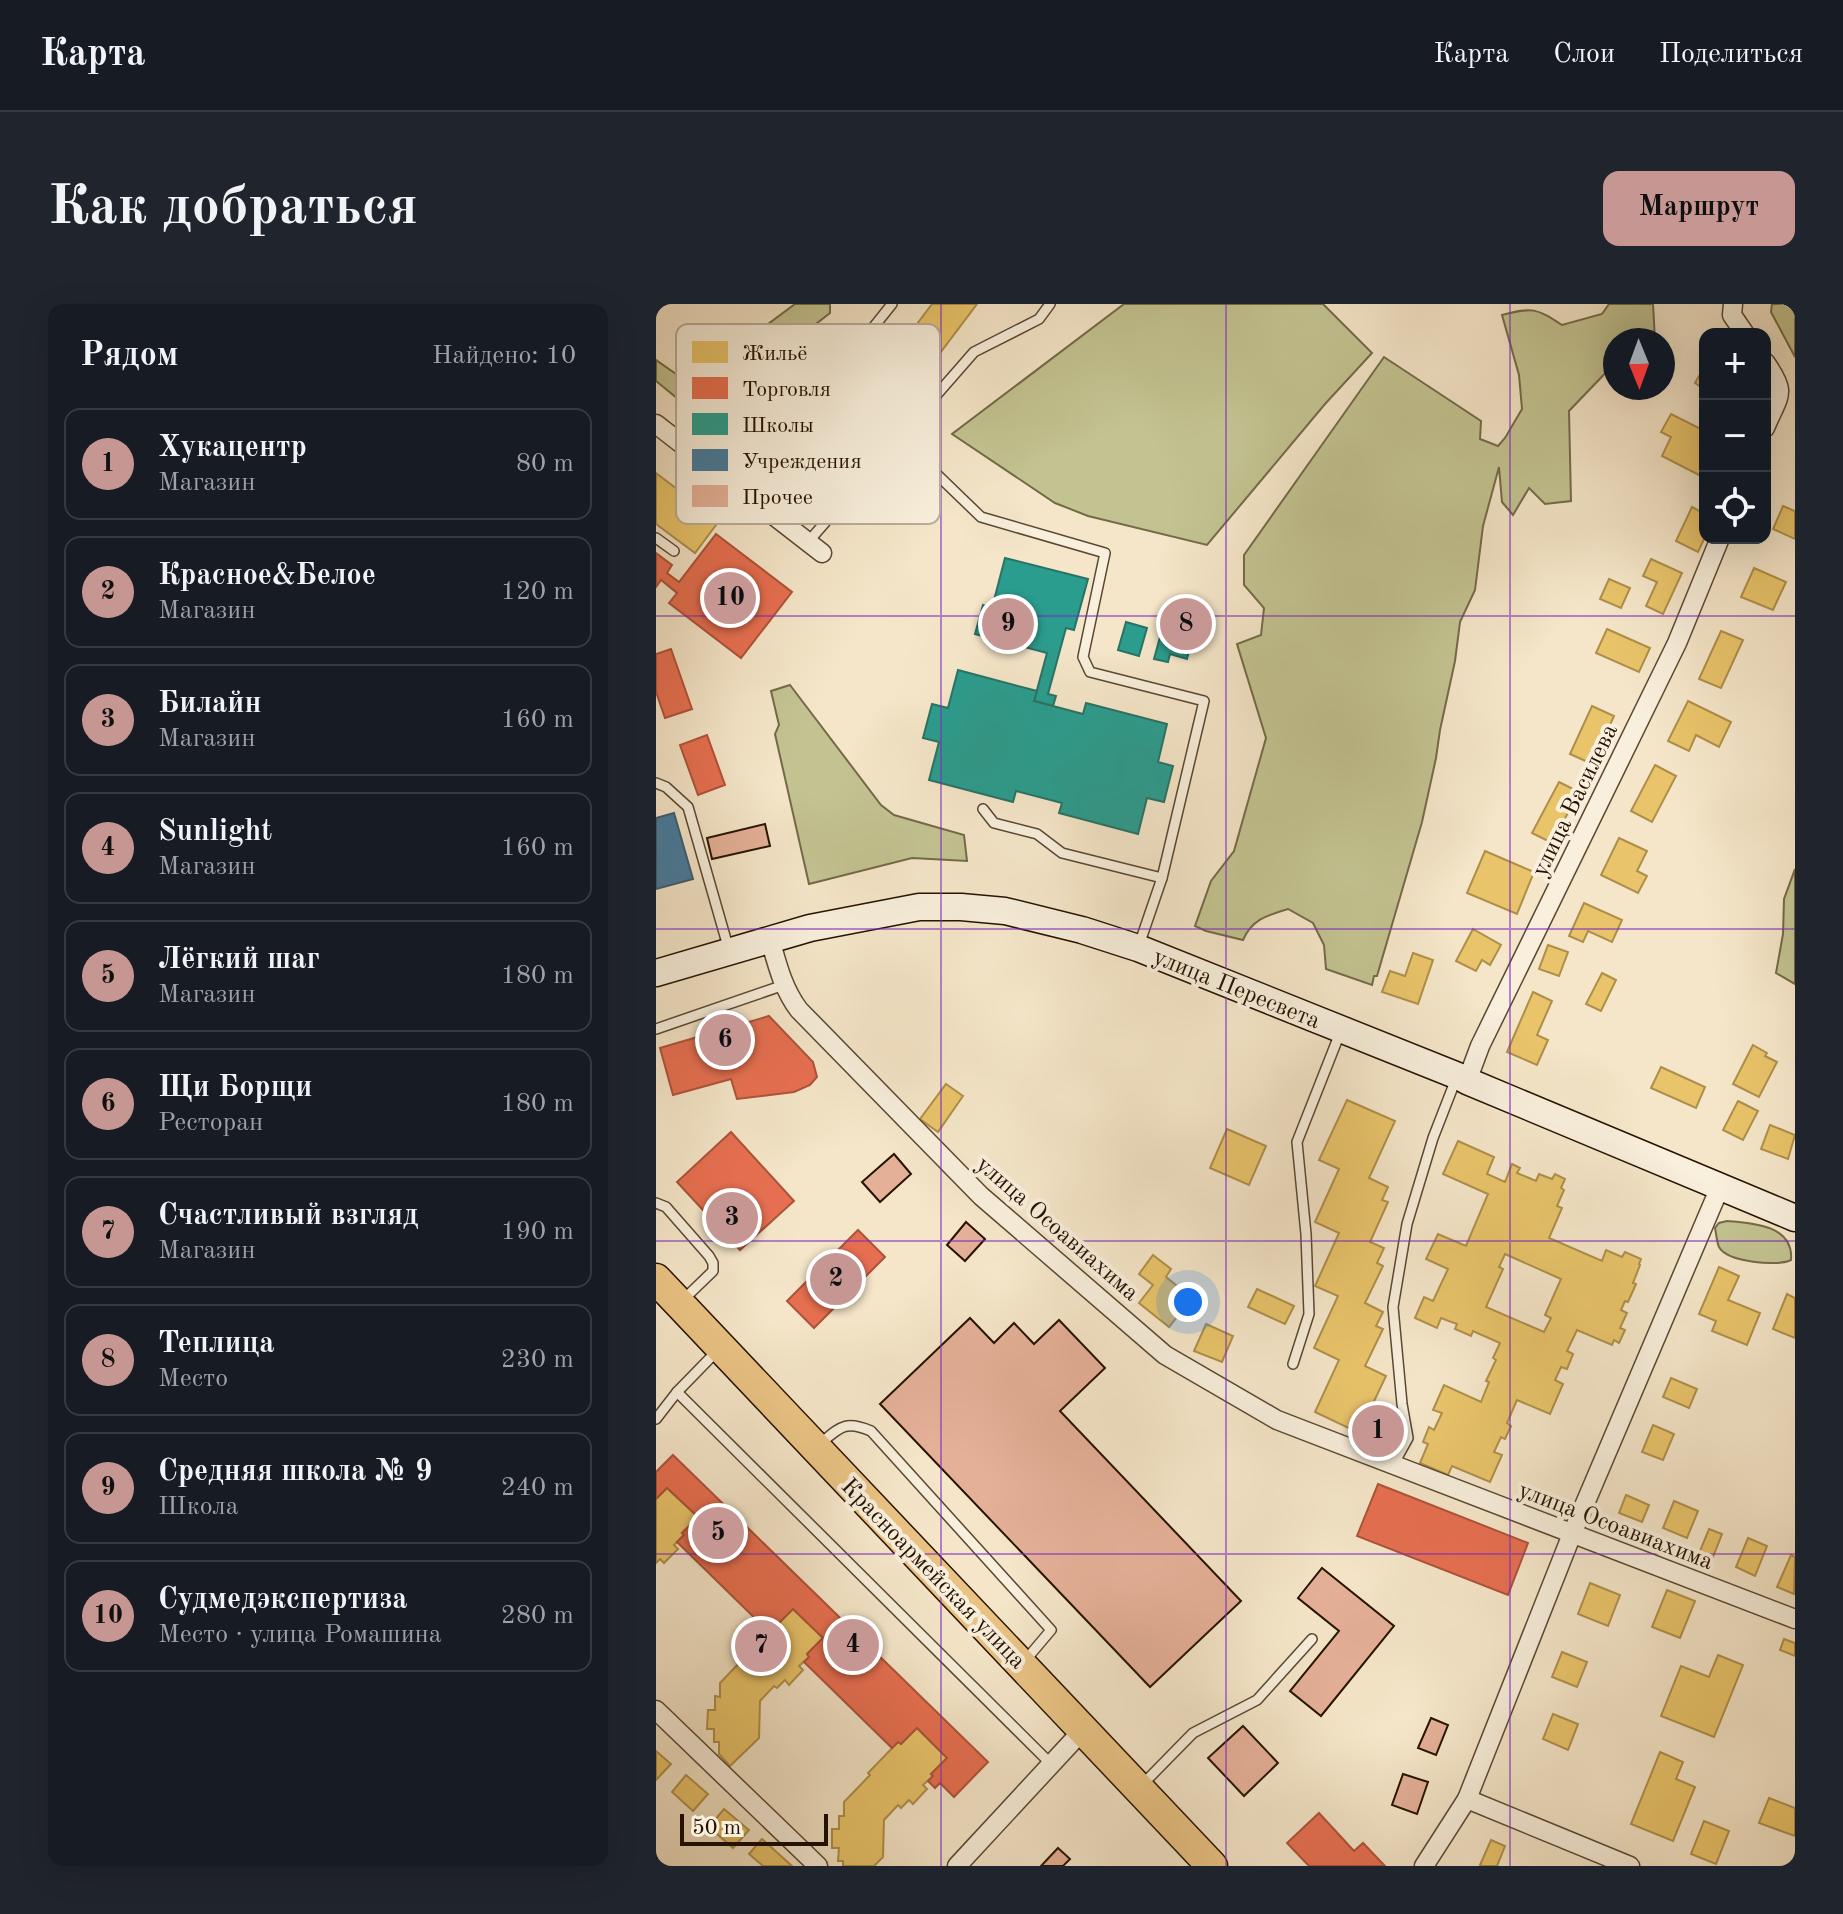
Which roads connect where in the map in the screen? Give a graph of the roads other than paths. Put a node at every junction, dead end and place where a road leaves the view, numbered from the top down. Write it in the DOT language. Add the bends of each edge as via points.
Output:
graph roads {
  1 [pos="892,304"];
  2 [pos="1050,304"];
  3 [pos="1733,304"];
  4 [pos="876,324"];
  5 [pos="1741,328"];
  6 [pos="1771,370"];
  7 [pos="940,394"];
  8 [pos="1771,413"];
  9 [pos="656,424"];
  10 [pos="676,440"];
  11 [pos="940,477"];
  12 [pos="784,524"];
  13 [pos="834,524"];
  14 [pos="656,538"];
  15 [pos="1718,544"];
  16 [pos="815,548"];
  17 [pos="674,551"];
  18 [pos="656,783"];
  19 [pos="983,809"];
  20 [pos="1162,878"];
  21 [pos="770,939"];
  22 [pos="1138,948"];
  23 [pos="729,950"];
  24 [pos="656,973"];
  25 [pos="784,985"];
  26 [pos="656,1029"];
  27 [pos="1341,1030"];
  28 [pos="1463,1079"];
  29 [pos="1720,1187"];
  30 [pos="656,1203"];
  31 [pos="1795,1218"];
  32 [pos="656,1279"];
  33 [pos="679,1303"];
  34 [pos="721,1347"];
  35 [pos="1293,1364"];
  36 [pos="677,1392"];
  37 [pos="656,1419"];
  38 [pos="815,1449"];
  39 [pos="1393,1465"];
  40 [pos="1572,1534"];
  41 [pos="1795,1619"];
  42 [pos="1312,1639"];
  43 [pos="1022,1665"];
  44 [pos="656,1710"];
  45 [pos="1083,1730"];
  46 [pos="1051,1764"];
  47 [pos="1139,1788"];
  48 [pos="1467,1799"];
  49 [pos="818,1866"];
  50 [pos="957,1866"];
  51 [pos="1212,1866"];
  52 [pos="1424,1866"];
  53 [pos="1630,1866"];
  1 -- 4 [label="lane"];
  2 -- 7 [label="lane" via="1039,319 974,352"];
  3 -- 5 [label="street" via="1732,315"];
  6 -- 8 [label="street" via="1780,390"];
  9 -- 10 [label="street"];
  11 -- 20 [label="lane" via="981,517 1105,553 1083,657 1090,672 1204,701"];
  12 -- 16 [label="street"];
  13 -- 16 [label="lane"];
  14 -- 17 [label="lane"];
  15 -- 28 [label="street, улица Василева" via="1677,643"];
  18 -- 23 [label="lane" via="688,807"];
  19 -- 20 [label="lane" via="994,823 1037,834 1062,853"];
  20 -- 22 [label="lane"];
  21 -- 22 [label="main road, улица Пересвета" via="919,907 961,907 1005,911"];
  21 -- 23 [label="main road, улица Пересвета"];
  21 -- 25 [label="street, улица Осоавиахима"];
  22 -- 27 [label="main road, улица Пересвета"];
  23 -- 24 [label="main road, улица Пересвета"];
  25 -- 26 [label="lane"];
  25 -- 39 [label="street, улица Осоавиахима" via="799,1010 981,1196 1165,1355 1277,1420"];
  27 -- 28 [label="main road, улица Пересвета"];
  27 -- 35 [label="lane" via="1297,1142 1309,1314"];
  28 -- 29 [label="main road, улица Пересвета"];
  28 -- 39 [label="lane" via="1433,1138 1407,1224 1393,1307 1408,1438"];
  29 -- 31 [label="main road, улица Пересвета"];
  29 -- 40 [label="street"];
  30 -- 33 [label="lane" via="666,1207 713,1263 713,1271"];
  32 -- 33 [label="main road, Красноармейская улица"];
  33 -- 34 [label="main road, Красноармейская улица"];
  34 -- 36 [label="lane"];
  34 -- 38 [label="main road, Красноармейская улица"];
  36 -- 37 [label="lane"];
  36 -- 46 [label="lane"];
  38 -- 43 [label="main road, Красноармейская улица"];
  38 -- 43 [label="lane" via="842,1426 871,1431 1051,1630"];
  39 -- 40 [label="street, улица Осоавиахима"];
  40 -- 41 [label="street, улица Осоавиахима"];
  40 -- 48 [label="street"];
  42 -- 47 [label="lane" via="1257,1700 1193,1733"];
  43 -- 45 [label="main road, Красноармейская улица"];
  44 -- 49 [label="street"];
  45 -- 46 [label="street"];
  45 -- 47 [label="main road, Красноармейская улица"];
  46 -- 50 [label="street"];
  47 -- 51 [label="main road, Красноармейская улица"];
  48 -- 52 [label="street"];
  48 -- 53 [label="street"];
}
